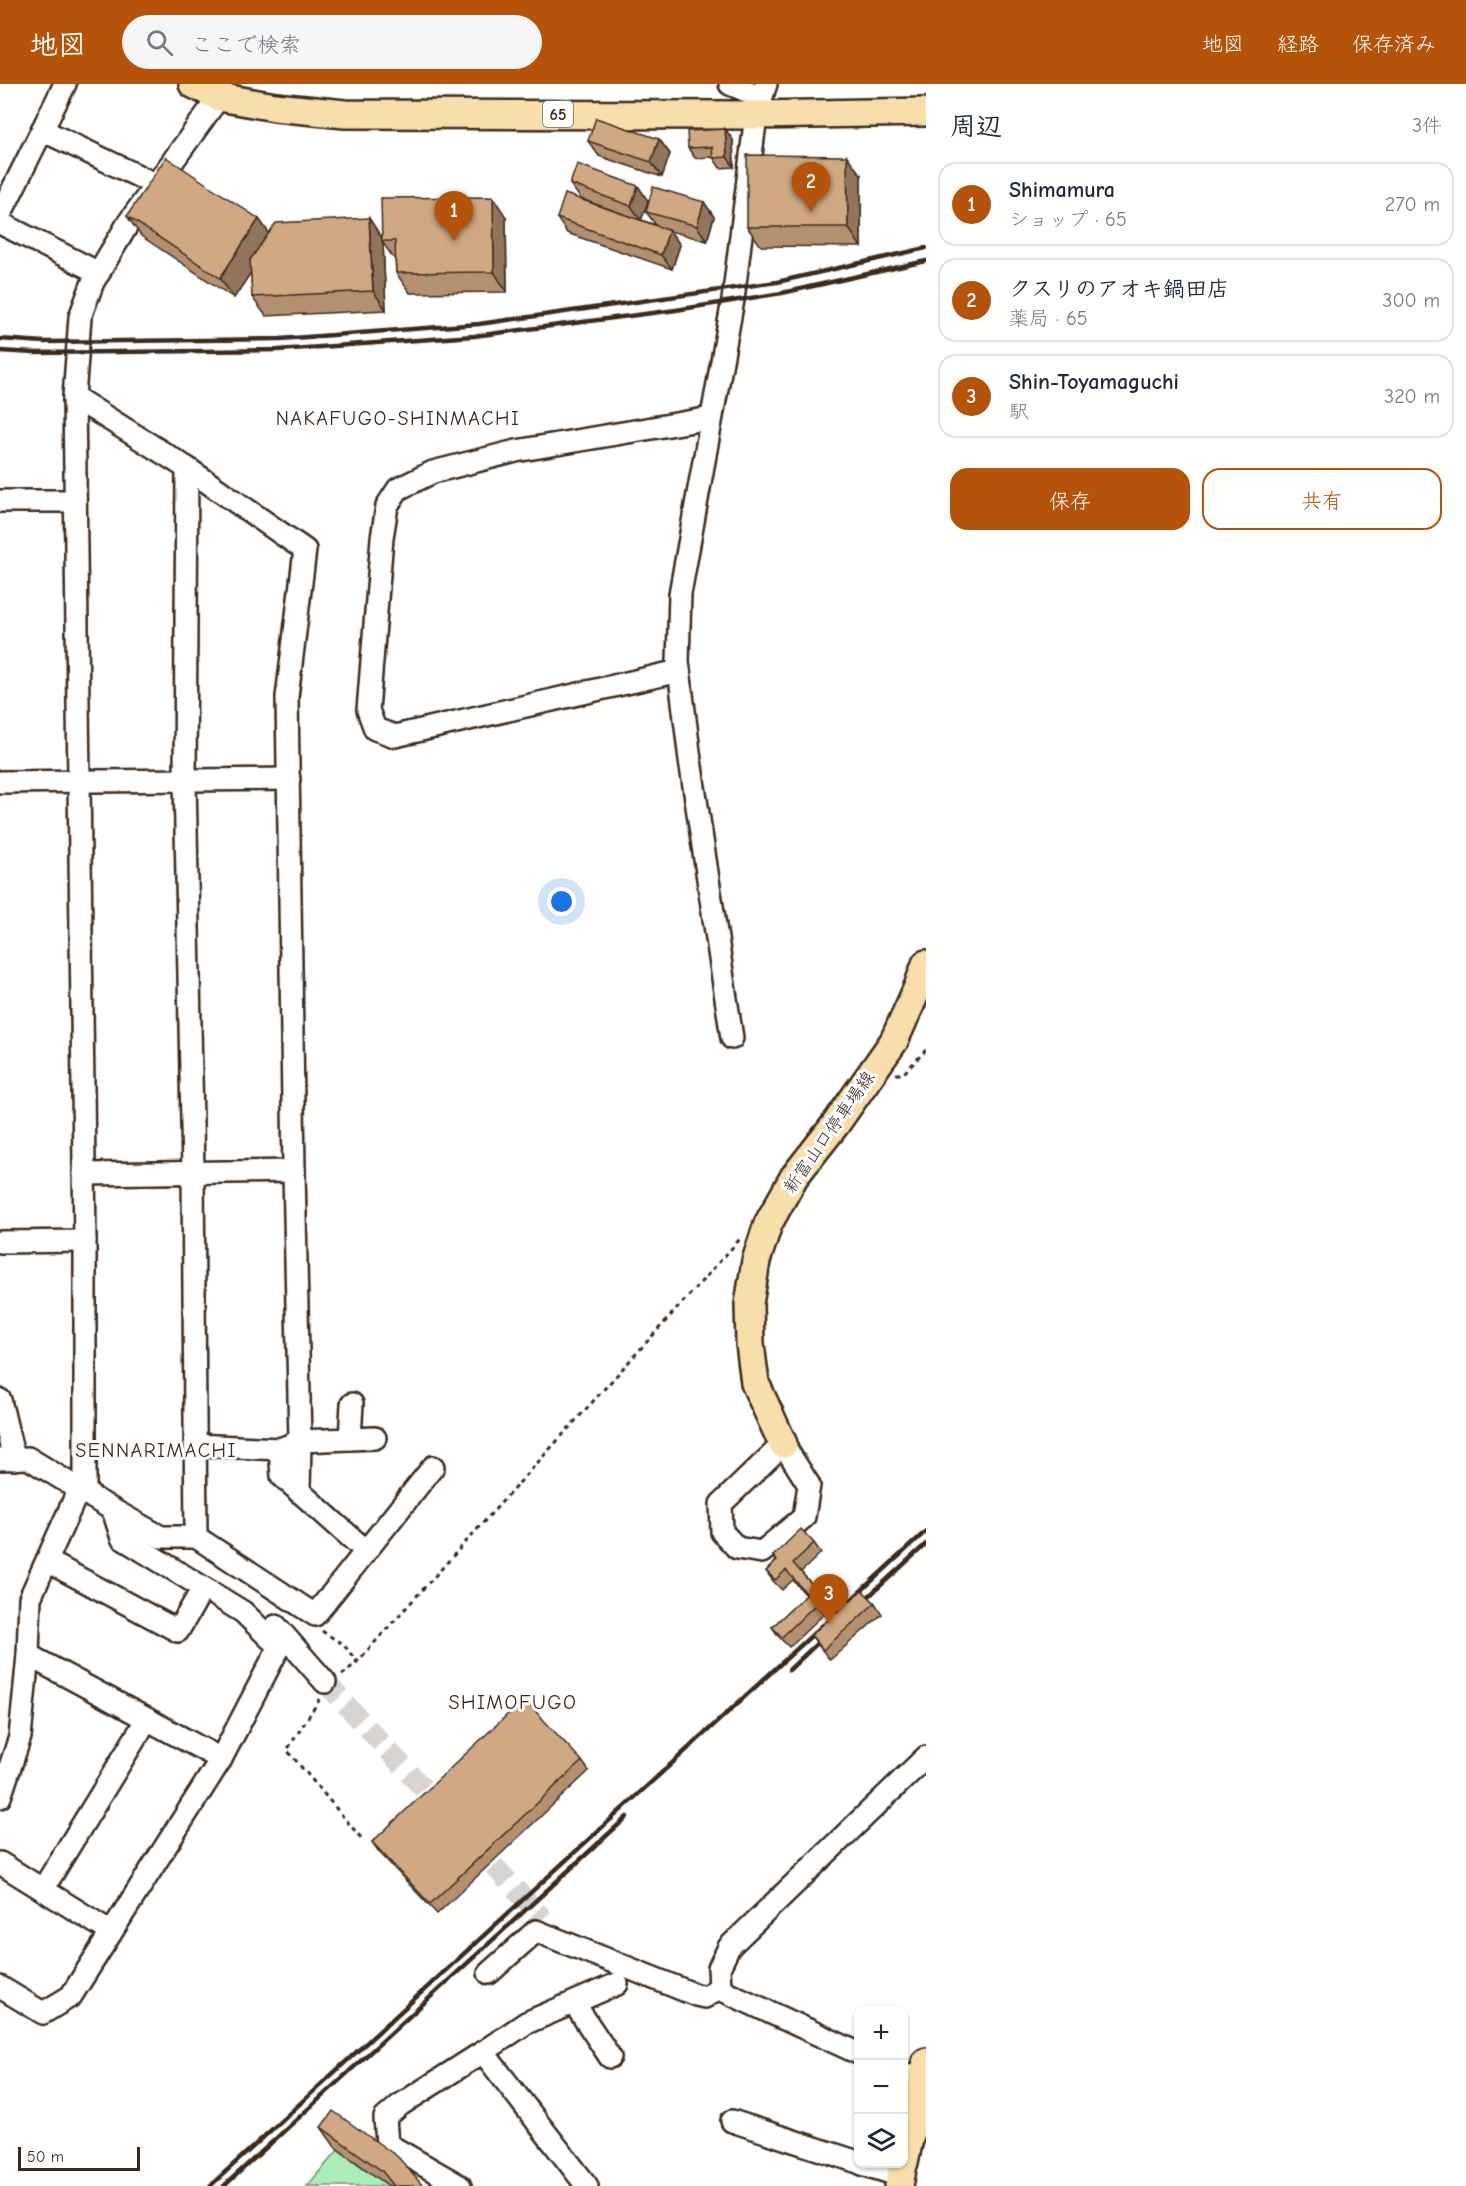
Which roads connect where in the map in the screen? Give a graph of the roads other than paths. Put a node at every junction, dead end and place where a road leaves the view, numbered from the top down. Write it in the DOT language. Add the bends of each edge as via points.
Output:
graph roads {
  1 [pos="65,84"];
  2 [pos="193,84"];
  3 [pos="730,84"];
  4 [pos="219,97"];
  5 [pos="761,99"];
  6 [pos="926,112"];
  7 [pos="42,130"];
  8 [pos="157,185"];
  9 [pos="0,214"];
  10 [pos="0,223"];
  11 [pos="99,273"];
  12 [pos="74,397"];
  13 [pos="711,418"];
  14 [pos="187,468"];
  15 [pos="0,501"];
  16 [pos="75,501"];
  17 [pos="679,671"];
  18 [pos="289,779"];
  19 [pos="185,780"];
  20 [pos="79,781"];
  21 [pos="0,782"];
  22 [pos="926,964"];
  23 [pos="732,1038"];
  24 [pos="294,1171"];
  25 [pos="193,1172"];
  26 [pos="84,1174"];
  27 [pos="85,1241"];
  28 [pos="0,1242"];
  29 [pos="0,1400"];
  30 [pos="352,1404"];
  31 [pos="375,1438"];
  32 [pos="350,1439"];
  33 [pos="300,1441"];
  34 [pos="783,1444"];
  35 [pos="195,1445"];
  36 [pos="280,1449"];
  37 [pos="7,1459"];
  38 [pos="434,1467"];
  39 [pos="82,1491"];
  40 [pos="299,1492"];
  41 [pos="114,1514"];
  42 [pos="196,1537"];
  43 [pos="366,1551"];
  44 [pos="47,1561"];
  45 [pos="203,1588"];
  46 [pos="28,1655"];
  47 [pos="328,1685"];
  48 [pos="147,1719"];
  49 [pos="926,1757"];
  50 [pos="220,1759"];
  51 [pos="0,1797"];
  52 [pos="0,1863"];
  53 [pos="43,1889"];
  54 [pos="543,1920"];
  55 [pos="111,1932"];
  56 [pos="489,1973"];
  57 [pos="617,1984"];
  58 [pos="0,1986"];
  59 [pos="716,1989"];
  60 [pos="574,2003"];
  61 [pos="854,2051"];
  62 [pos="483,2052"];
  63 [pos="610,2057"];
  64 [pos="917,2072"];
  65 [pos="732,2121"];
  66 [pos="854,2161"];
  67 [pos="883,2168"];
  68 [pos="902,2172"];
  69 [pos="460,2186"];
  70 [pos="587,2186"];
  1 -- 7 [label="street"];
  2 -- 4 [label="main road, 65 / 65"];
  3 -- 5 [label="street"];
  4 -- 5 [label="main road, 65 / 65" via="345,114"];
  4 -- 8 [label="street"];
  5 -- 6 [label="main road, 65 / 65"];
  5 -- 13 [label="street" via="733,300"];
  7 -- 8 [label="street"];
  7 -- 9 [label="street"];
  8 -- 11 [label="street" via="129,222"];
  10 -- 11 [label="street"];
  11 -- 12 [label="street" via="80,317"];
  12 -- 14 [label="street"];
  12 -- 16 [label="street"];
  13 -- 17 [label="street" via="680,594"];
  13 -- 17 [label="street" via="516,451 433,472 398,489 387,506 382,538 368,710 375,729 394,736"];
  14 -- 18 [label="street" via="305,550 287,697"];
  14 -- 19 [label="street"];
  15 -- 16 [label="street"];
  16 -- 20 [label="street"];
  17 -- 23 [label="street"];
  18 -- 19 [label="street"];
  18 -- 24 [label="street"];
  19 -- 20 [label="street"];
  19 -- 25 [label="street"];
  20 -- 21 [label="street"];
  20 -- 26 [label="street"];
  22 -- 34 [label="main road, 新富山口停車場線" via="894,1041 794,1176 768,1224 756,1261 749,1305 755,1383"];
  24 -- 25 [label="street"];
  24 -- 33 [label="street"];
  25 -- 26 [label="street"];
  25 -- 35 [label="street"];
  26 -- 27 [label="street"];
  27 -- 28 [label="street"];
  27 -- 39 [label="street"];
  29 -- 37 [label="street"];
  30 -- 32 [label="street"];
  31 -- 32 [label="street"];
  32 -- 33 [label="street"];
  33 -- 36 [label="street"];
  33 -- 40 [label="street"];
  34 -- 34 [label="street" via="809,1485 804,1517 762,1552 737,1548 723,1532 722,1504"];
  35 -- 36 [label="street"];
  35 -- 42 [label="street"];
  36 -- 40 [label="street" via="282,1476"];
  37 -- 39 [label="street" via="28,1458"];
  38 -- 43 [label="street"];
  39 -- 41 [label="street"];
  39 -- 44 [label="street"];
  40 -- 43 [label="street"];
  41 -- 42 [label="street" via="161,1537"];
  41 -- 45 [label="street" via="122,1538"];
  41 -- 47 [label="street" via="258,1607"];
  42 -- 43 [label="street" via="315,1614"];
  44 -- 45 [label="street" via="178,1631"];
  44 -- 46 [label="street" via="30,1598"];
  45 -- 50 [label="street" via="243,1612 279,1647"];
  46 -- 48 [label="street"];
  46 -- 51 [label="street" via="20,1737"];
  48 -- 50 [label="street"];
  48 -- 53 [label="street"];
  49 -- 59 [label="street" via="729,1947 719,1968"];
  50 -- 55 [label="street"];
  52 -- 53 [label="street"];
  53 -- 55 [label="street"];
  54 -- 59 [label="street"];
  55 -- 58 [label="street" via="70,1996 43,2013"];
  56 -- 59 [label="street" via="536,1931 696,1995 705,1997"];
  57 -- 60 [label="street"];
  59 -- 61 [label="street"];
  60 -- 62 [label="street" via="526,2023"];
  60 -- 63 [label="street"];
  62 -- 69 [label="street" via="385,2118 387,2144"];
  62 -- 70 [label="street"];
  64 -- 68 [label="main road"];
  65 -- 66 [label="street"];
  67 -- 68 [label="street"];
}
